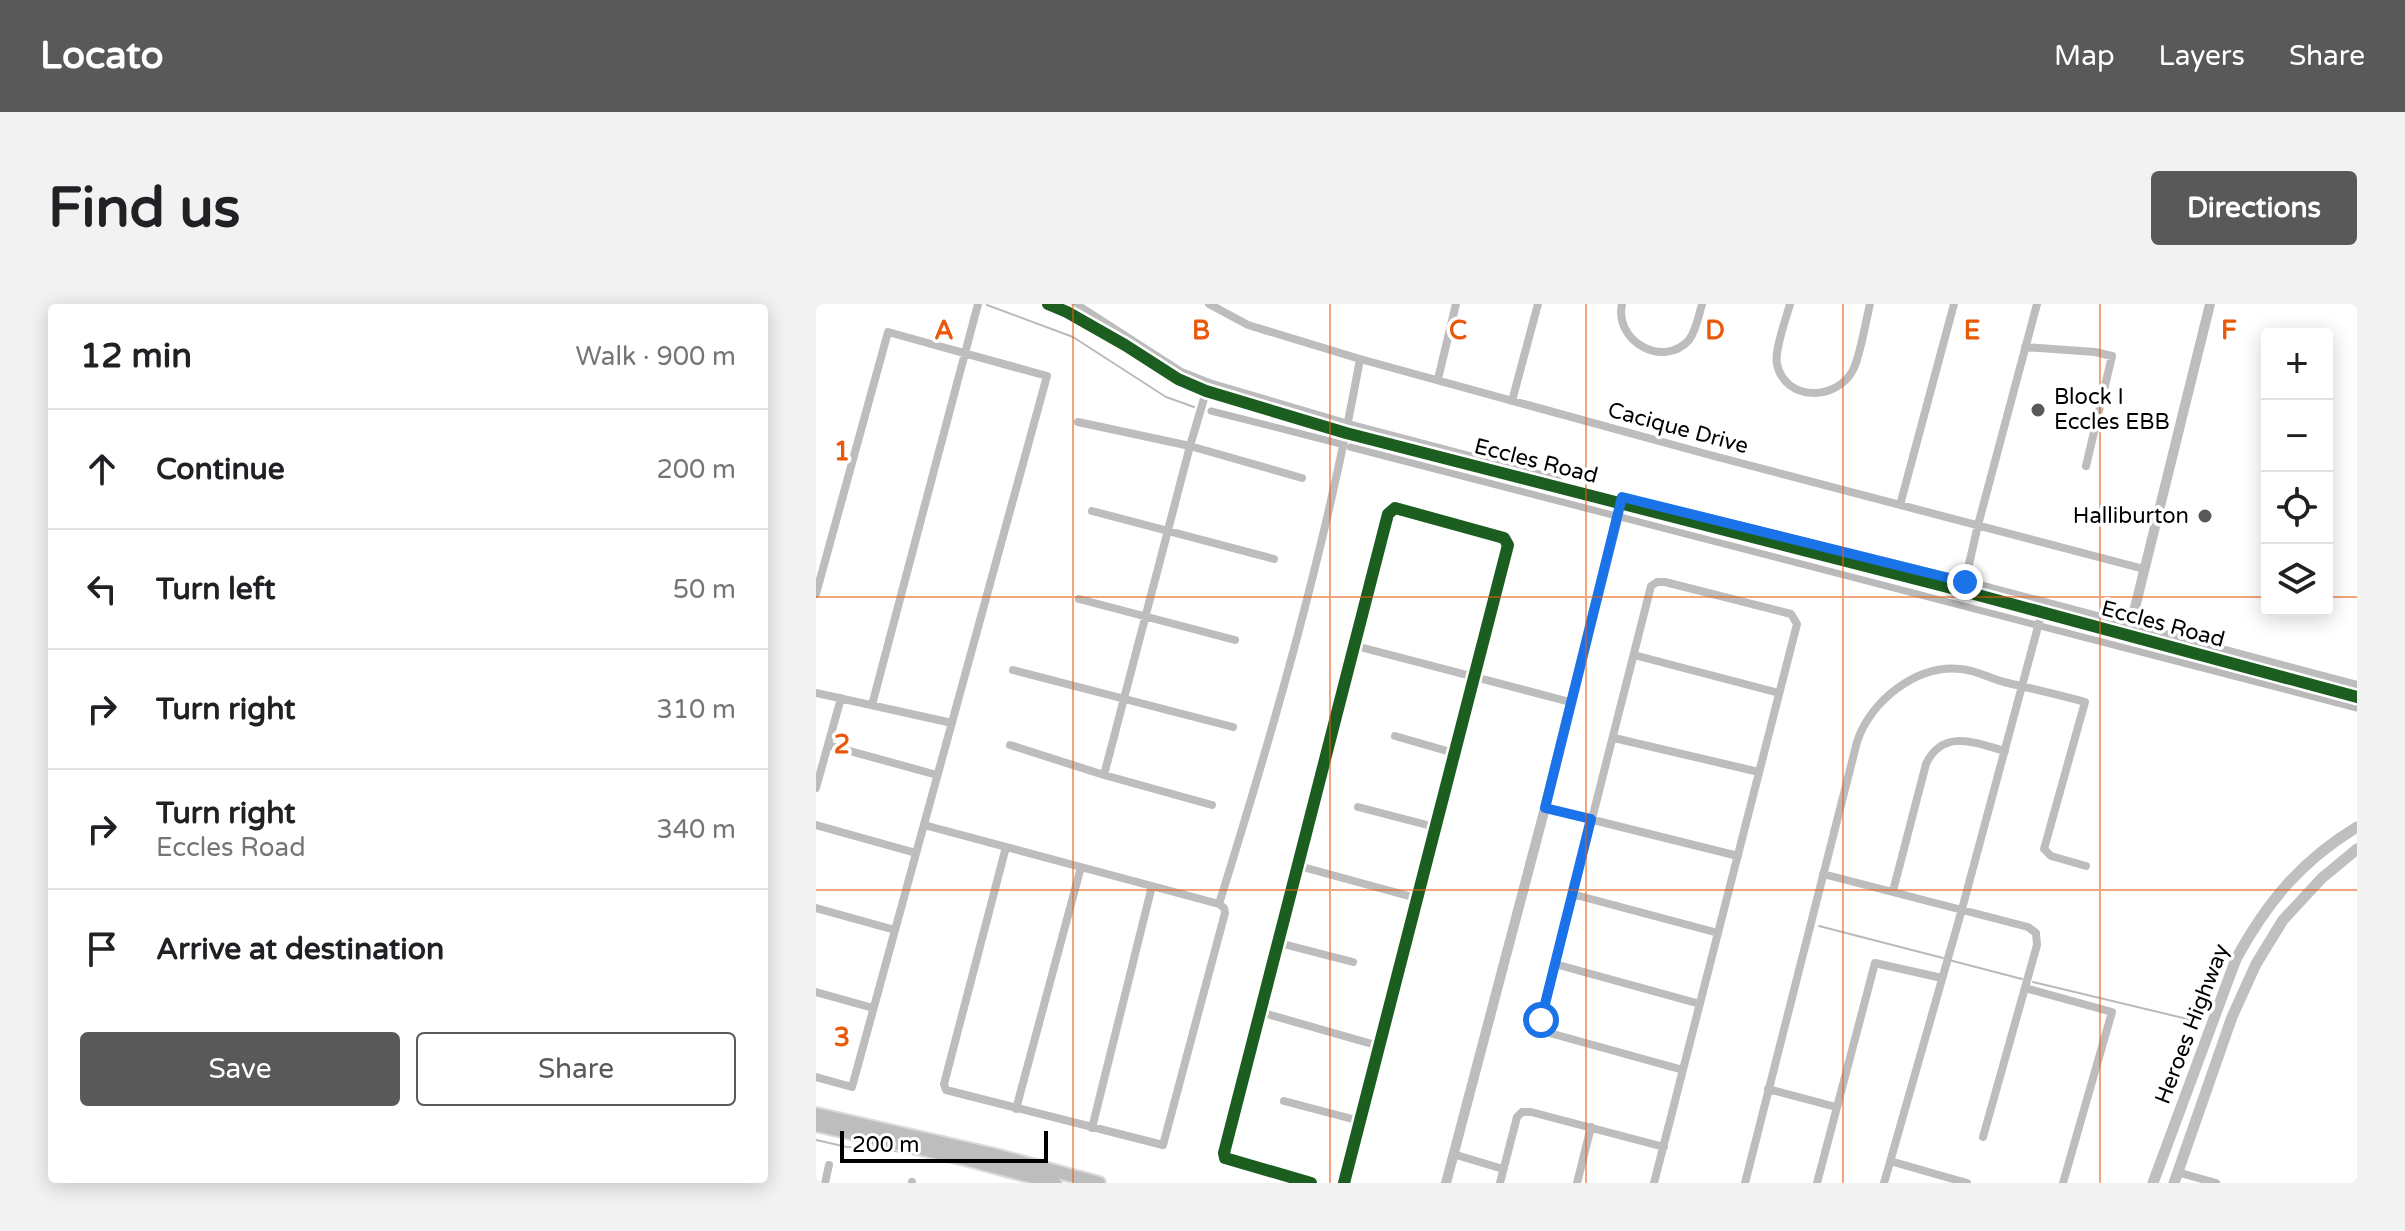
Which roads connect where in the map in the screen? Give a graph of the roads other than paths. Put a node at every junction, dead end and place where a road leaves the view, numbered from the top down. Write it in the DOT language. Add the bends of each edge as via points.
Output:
graph roads {
  1 [pos="978,304"];
  2 [pos="1048,304"];
  3 [pos="1074,304"];
  4 [pos="1209,304"];
  5 [pos="1230,304"];
  6 [pos="1456,304"];
  7 [pos="1538,304"];
  8 [pos="1622,304"];
  9 [pos="1702,304"];
  10 [pos="1790,304"];
  11 [pos="1870,304"];
  12 [pos="1954,304"];
  13 [pos="2037,304"];
  14 [pos="2210,304"];
  15 [pos="1227,316"];
  16 [pos="2025,347"];
  17 [pos="966,354"];
  18 [pos="1360,359"];
  19 [pos="1438,379"];
  20 [pos="1207,388"];
  21 [pos="1512,401"];
  22 [pos="1078,422"];
  23 [pos="1347,429"];
  24 [pos="1190,446"];
  25 [pos="2086,466"];
  26 [pos="1302,478"];
  27 [pos="1622,500"];
  28 [pos="1900,505"];
  29 [pos="1092,511"];
  30 [pos="1978,525"];
  31 [pos="1168,531"];
  32 [pos="1274,559"];
  33 [pos="2144,569"];
  34 [pos="1964,586"];
  35 [pos="816,594"];
  36 [pos="1079,599"];
  37 [pos="2044,608"];
  38 [pos="1145,615"];
  39 [pos="2129,630"];
  40 [pos="1235,640"];
  41 [pos="1356,646"];
  42 [pos="1634,655"];
  43 [pos="1013,670"];
  44 [pos="1475,677"];
  45 [pos="2022,686"];
  46 [pos="2357,686"];
  47 [pos="816,693"];
  48 [pos="1779,693"];
  49 [pos="1123,697"];
  50 [pos="2357,697"];
  51 [pos="841,698"];
  52 [pos="1570,702"];
  53 [pos="872,705"];
  54 [pos="952,723"];
  55 [pos="1233,727"];
  56 [pos="1395,736"];
  57 [pos="1614,738"];
  58 [pos="828,745"];
  59 [pos="1010,745"];
  60 [pos="2005,751"];
  61 [pos="1454,753"];
  62 [pos="1759,772"];
  63 [pos="937,775"];
  64 [pos="1104,775"];
  65 [pos="816,788"];
  66 [pos="1212,805"];
  67 [pos="1358,807"];
  68 [pos="1545,808"];
  69 [pos="1591,819"];
  70 [pos="816,825"];
  71 [pos="924,825"];
  72 [pos="1435,827"];
  73 [pos="2357,827"];
  74 [pos="1006,847"];
  75 [pos="2357,849"];
  76 [pos="916,853"];
  77 [pos="1738,856"];
  78 [pos="1299,866"];
  79 [pos="2086,866"];
  80 [pos="1081,867"];
  81 [pos="1823,874"];
  82 [pos="1152,886"];
  83 [pos="1893,891"];
  84 [pos="1572,894"];
  85 [pos="1416,898"];
  86 [pos="1219,904"];
  87 [pos="816,908"];
  88 [pos="1962,909"];
  89 [pos="895,930"];
  90 [pos="1718,933"];
  91 [pos="1279,943"];
  92 [pos="1353,962"];
  93 [pos="1555,964"];
  94 [pos="1942,978"];
  95 [pos="2025,988"];
  96 [pos="816,992"];
  97 [pos="1700,1004"];
  98 [pos="873,1008"];
  99 [pos="1260,1012"];
  100 [pos="1379,1046"];
  101 [pos="1683,1070"];
  102 [pos="816,1077"];
  103 [pos="1768,1089"];
  104 [pos="1284,1101"];
  105 [pos="1836,1107"];
  106 [pos="1016,1109"];
  107 [pos="816,1114"];
  108 [pos="1360,1121"];
  109 [pos="816,1125"];
  110 [pos="1591,1127"];
  111 [pos="1092,1128"];
  112 [pos="1983,1137"];
  113 [pos="1664,1147"];
  114 [pos="1453,1154"];
  115 [pos="1890,1161"];
  116 [pos="829,1165"];
  117 [pos="1503,1169"];
  118 [pos="2176,1177"];
  119 [pos="825,1183"];
  120 [pos="1055,1183"];
  121 [pos="1099,1183"];
  122 [pos="1311,1183"];
  123 [pos="1344,1183"];
  124 [pos="1446,1183"];
  125 [pos="1500,1183"];
  126 [pos="1577,1183"];
  127 [pos="1654,1183"];
  128 [pos="1745,1183"];
  129 [pos="1817,1183"];
  130 [pos="1884,1183"];
  131 [pos="1967,1183"];
  132 [pos="2063,1183"];
  133 [pos="2153,1183"];
  134 [pos="2216,1183"];
  1 -- 17 [label="street"];
  2 -- 20 [label="street, Eccles Road" via="1178,379"];
  3 -- 20 [label="street, Eccles Road"];
  4 -- 15 [label="street, Cacique Drive"];
  5 -- 15 [label="street"];
  6 -- 19 [label="street"];
  7 -- 21 [label="street"];
  8 -- 9 [label="street" via="1624,328 1633,341 1652,352 1677,351 1692,337"];
  10 -- 11 [label="street" via="1776,361 1793,388 1812,395 1834,390 1853,371"];
  12 -- 28 [label="street"];
  13 -- 16 [label="street"];
  14 -- 33 [label="street"];
  15 -- 18 [label="street, Cacique Drive"];
  16 -- 25 [label="street" via="2112,356"];
  16 -- 30 [label="street"];
  17 -- 35 [label="street" via="888,332"];
  17 -- 53 [label="street"];
  17 -- 54 [label="street" via="1047,376"];
  18 -- 19 [label="street, Cacique Drive"];
  18 -- 23 [label="street"];
  19 -- 21 [label="street, Cacique Drive"];
  20 -- 23 [label="street, Eccles Road"];
  20 -- 24 [label="street"];
  21 -- 28 [label="street, Cacique Drive"];
  22 -- 24 [label="street"];
  23 -- 27 [label="street, Eccles Road"];
  23 -- 86 [label="street" via="1269,740"];
  24 -- 26 [label="street"];
  24 -- 31 [label="street"];
  27 -- 34 [label="street, Eccles Road"];
  27 -- 52 [label="street"];
  28 -- 30 [label="street, Cacique Drive"];
  29 -- 31 [label="street"];
  30 -- 33 [label="street, Cacique Drive"];
  30 -- 34 [label="street"];
  31 -- 32 [label="street"];
  31 -- 38 [label="street"];
  33 -- 39 [label="street"];
  34 -- 37 [label="street, Eccles Road"];
  36 -- 38 [label="street"];
  37 -- 39 [label="street, Eccles Road"];
  37 -- 45 [label="street"];
  38 -- 40 [label="street"];
  38 -- 49 [label="street"];
  39 -- 46 [label="street, Eccles Road"];
  39 -- 50 [label="street, Eccles Road"];
  41 -- 44 [label="street"];
  41 -- 44 [label="street" via="1388,514 1395,508 1507,542"];
  41 -- 78 [label="street"];
  42 -- 48 [label="street"];
  42 -- 48 [label="street" via="1651,586 1657,582 1791,614 1797,624"];
  42 -- 57 [label="street"];
  43 -- 49 [label="street"];
  44 -- 52 [label="street"];
  44 -- 61 [label="street"];
  45 -- 60 [label="street"];
  45 -- 79 [label="street" via="2085,702 2044,849 2048,855"];
  45 -- 81 [label="street" via="1963,668 1933,672 1892,693 1860,732"];
  47 -- 51 [label="street"];
  48 -- 62 [label="street"];
  49 -- 55 [label="street"];
  49 -- 64 [label="street"];
  51 -- 53 [label="street"];
  51 -- 58 [label="street"];
  52 -- 68 [label="street"];
  53 -- 54 [label="street"];
  54 -- 63 [label="street"];
  56 -- 61 [label="street"];
  57 -- 62 [label="street"];
  57 -- 69 [label="street"];
  58 -- 63 [label="street"];
  58 -- 65 [label="street"];
  59 -- 64 [label="street"];
  60 -- 83 [label="street" via="1960,740 1942,745 1929,757"];
  60 -- 88 [label="street"];
  61 -- 72 [label="street"];
  62 -- 77 [label="street"];
  63 -- 71 [label="street"];
  64 -- 66 [label="street"];
  67 -- 72 [label="street"];
  68 -- 69 [label="street"];
  68 -- 114 [label="street"];
  69 -- 77 [label="street"];
  69 -- 84 [label="street"];
  70 -- 76 [label="street"];
  71 -- 74 [label="street"];
  71 -- 76 [label="street"];
  72 -- 85 [label="street"];
  73 -- 133 [label="main road, Heroes Highway" via="2303,866 2241,950"];
  74 -- 80 [label="street"];
  74 -- 106 [label="street" via="944,1084 949,1092"];
  75 -- 118 [label="main road, Heroes Highway" via="2283,920 2256,964"];
  76 -- 89 [label="street"];
  77 -- 90 [label="street"];
  78 -- 85 [label="street"];
  78 -- 91 [label="street"];
  80 -- 82 [label="street"];
  80 -- 106 [label="street"];
  81 -- 83 [label="street"];
  81 -- 103 [label="street"];
  82 -- 86 [label="street"];
  82 -- 111 [label="street"];
  83 -- 88 [label="street"];
  84 -- 90 [label="street"];
  84 -- 93 [label="street"];
  85 -- 100 [label="street"];
  86 -- 111 [label="street" via="1225,913 1165,1142 1159,1145"];
  87 -- 89 [label="street"];
  88 -- 94 [label="street"];
  88 -- 95 [label="street" via="2036,933"];
  89 -- 98 [label="street"];
  90 -- 97 [label="street"];
  91 -- 92 [label="street"];
  91 -- 99 [label="street"];
  93 -- 97 [label="street"];
  93 -- 101 [label="street" via="1541,1020 1546,1032"];
  94 -- 105 [label="street" via="1875,963"];
  94 -- 115 [label="street"];
  95 -- 112 [label="street"];
  95 -- 132 [label="street" via="2112,1012"];
  96 -- 98 [label="street"];
  97 -- 101 [label="street"];
  98 -- 102 [label="street" via="852,1087"];
  99 -- 100 [label="street"];
  99 -- 122 [label="street" via="1223,1156"];
  100 -- 108 [label="street"];
  101 -- 113 [label="street"];
  103 -- 105 [label="street"];
  103 -- 128 [label="street"];
  104 -- 108 [label="street"];
  105 -- 129 [label="street"];
  106 -- 111 [label="street"];
  107 -- 121 [label="main road"];
  108 -- 123 [label="street"];
  109 -- 120 [label="main road"];
  110 -- 113 [label="street"];
  110 -- 117 [label="street" via="1522,1112"];
  110 -- 126 [label="street"];
  113 -- 127 [label="street"];
  114 -- 117 [label="street"];
  114 -- 124 [label="street"];
  115 -- 130 [label="street"];
  115 -- 131 [label="street"];
  116 -- 119 [label="street"];
  117 -- 125 [label="street"];
  118 -- 134 [label="street"];
}
